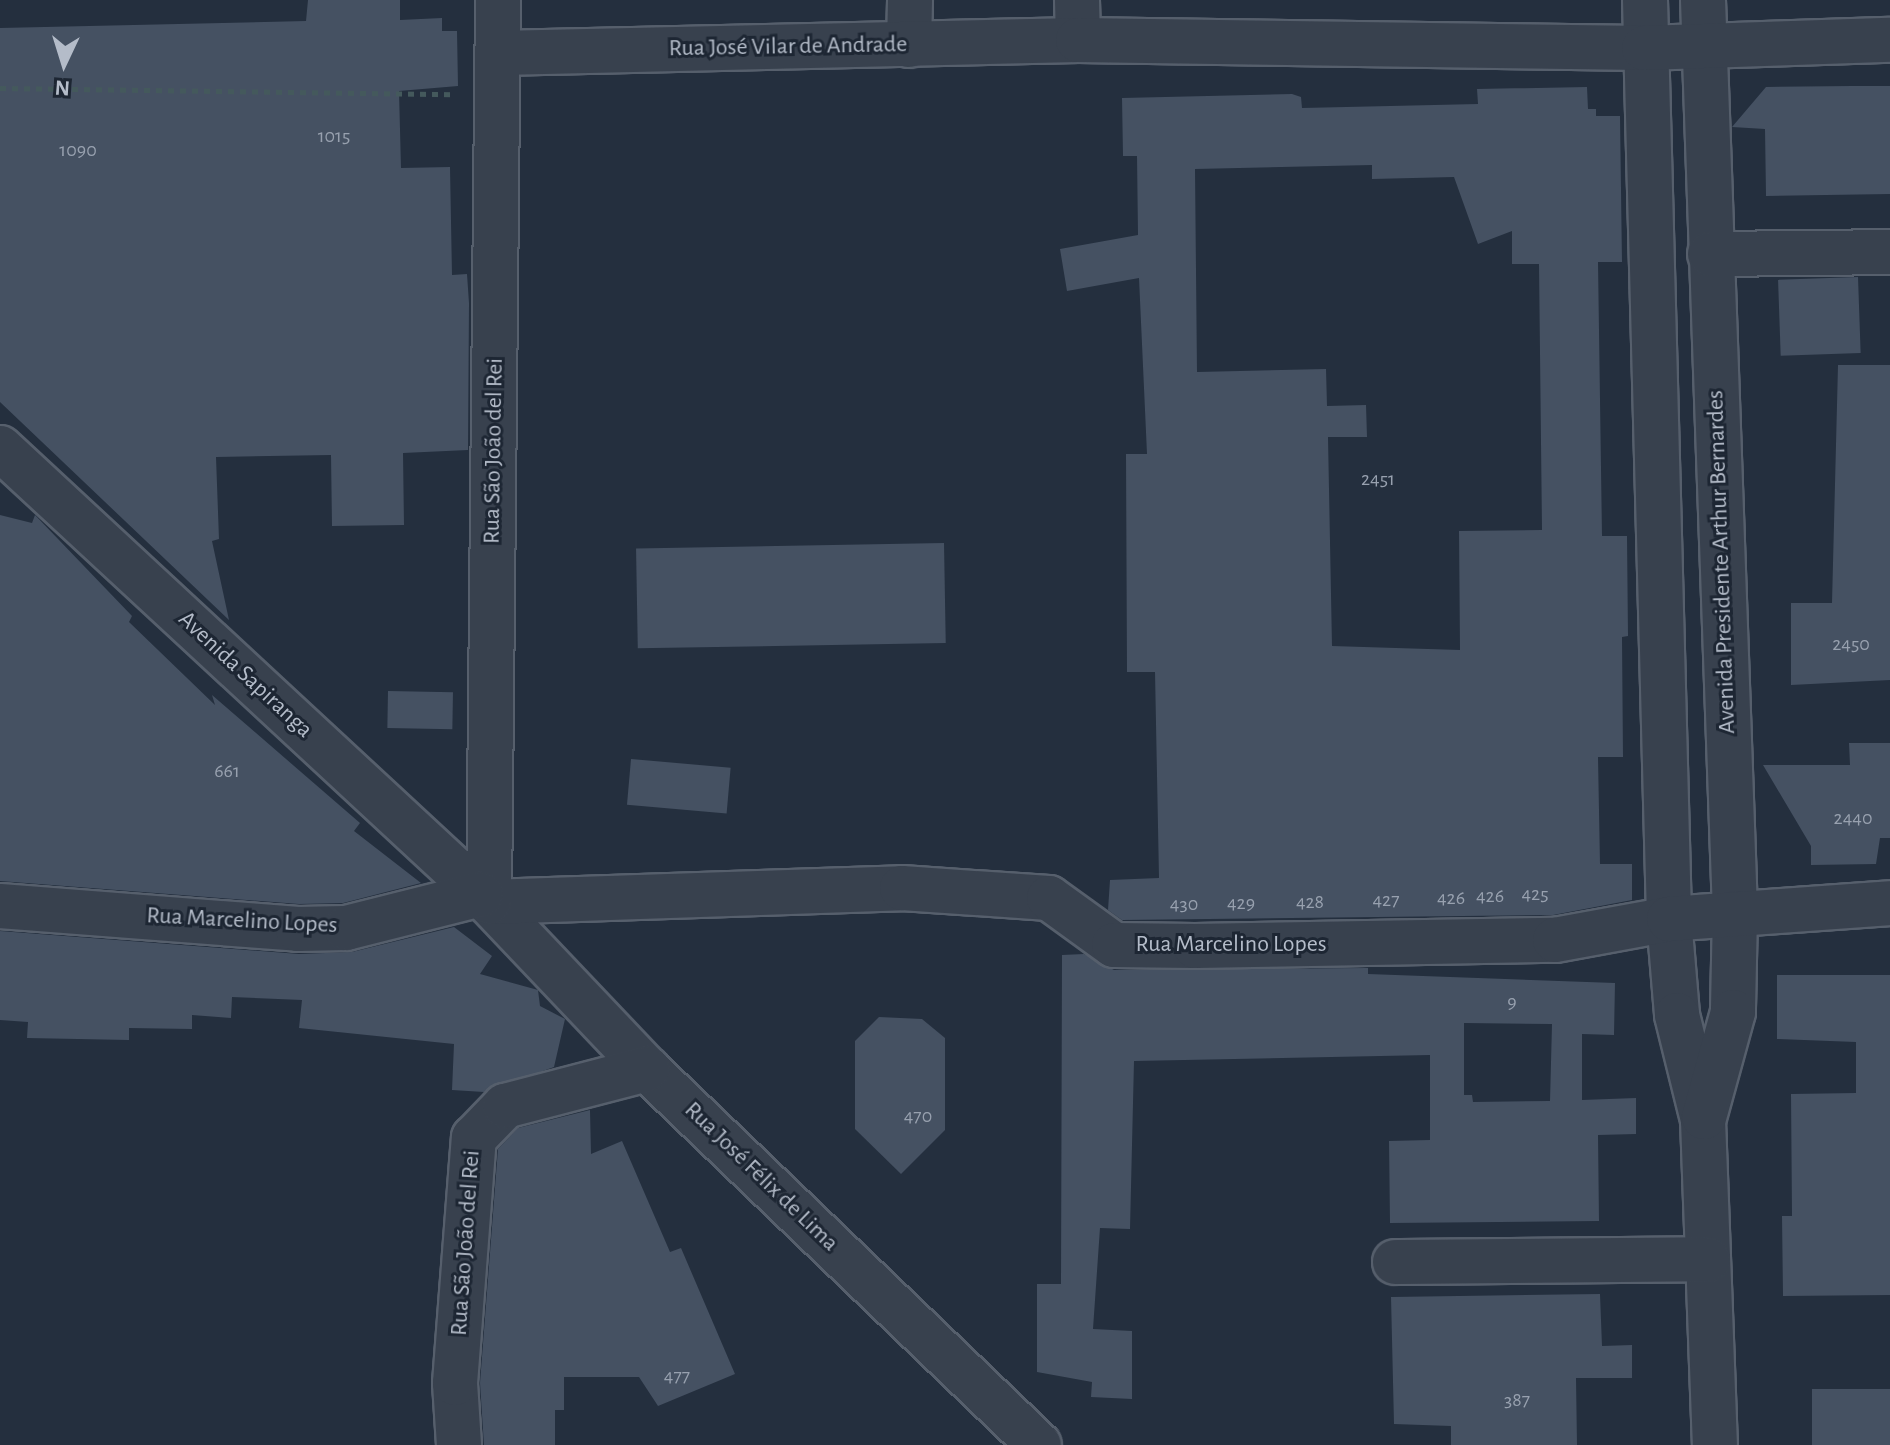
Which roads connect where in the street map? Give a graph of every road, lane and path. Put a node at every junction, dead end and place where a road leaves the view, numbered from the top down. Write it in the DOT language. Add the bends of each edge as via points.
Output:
graph roads {
  1 [pos="498,0"];
  2 [pos="910,0"];
  3 [pos="1645,0"];
  4 [pos="1703,0"];
  5 [pos="1077,20"];
  6 [pos="1890,40"];
  7 [pos="909,45"];
  8 [pos="1702,45"];
  9 [pos="1644,48"];
  10 [pos="499,73"];
  11 [pos="0,88"];
  12 [pos="1890,252"];
  13 [pos="1710,254"];
  14 [pos="0,448"];
  15 [pos="485,898"];
  16 [pos="1890,903"];
  17 [pos="0,906"];
  18 [pos="1735,913"];
  19 [pos="1669,919"];
  20 [pos="647,1069"];
  21 [pos="1703,1120"];
  22 [pos="1708,1259"];
  23 [pos="1395,1262"];
  24 [pos="459,1445"];
  25 [pos="1039,1445"];
  26 [pos="1715,1445"];
  1 -- 10 [label="street, Rua São João del Rei"];
  2 -- 7 [label="street"];
  3 -- 9 [label="street, Avenida Presidente Arthur Bernardes"];
  4 -- 8 [label="street, Avenida Presidente Arthur Bernardes"];
  5 -- 7 [label="street, Rua José Vilar de Andrade"];
  5 -- 9 [label="street, Rua José Vilar de Andrade"];
  6 -- 8 [label="street"];
  7 -- 10 [label="street, Rua José Vilar de Andrade"];
  8 -- 9 [label="street"];
  8 -- 13 [label="street, Avenida Presidente Arthur Bernardes"];
  9 -- 19 [label="street, Avenida Presidente Arthur Bernardes"];
  10 -- 11 [label="path"];
  10 -- 15 [label="street, Rua São João del Rei"];
  12 -- 13 [label="street"];
  13 -- 18 [label="street, Avenida Presidente Arthur Bernardes"];
  14 -- 15 [label="street, Avenida Sapiranga"];
  15 -- 17 [label="street, Rua Marcelino Lopes" via="346,928 298,929"];
  15 -- 19 [label="street, Rua Marcelino Lopes" via="931,890 1049,898 1114,945 1509,943"];
  15 -- 20 [label="street, Rua José Félix de Lima"];
  16 -- 18 [label="street, Rua Marcelino Lopes"];
  18 -- 19 [label="street, Rua Marcelino Lopes"];
  18 -- 21 [label="street, Avenida Presidente Arthur Bernardes" via="1733,1012"];
  19 -- 21 [label="street, Avenida Presidente Arthur Bernardes" via="1677,1015"];
  20 -- 24 [label="street, Rua São João del Rei" via="505,1106 474,1138 455,1383"];
  20 -- 25 [label="street, Rua José Félix de Lima"];
  21 -- 22 [label="street, Avenida Presidente Arthur Bernardes"];
  22 -- 23 [label="street"];
  22 -- 26 [label="street, Avenida Presidente Arthur Bernardes"];
}
